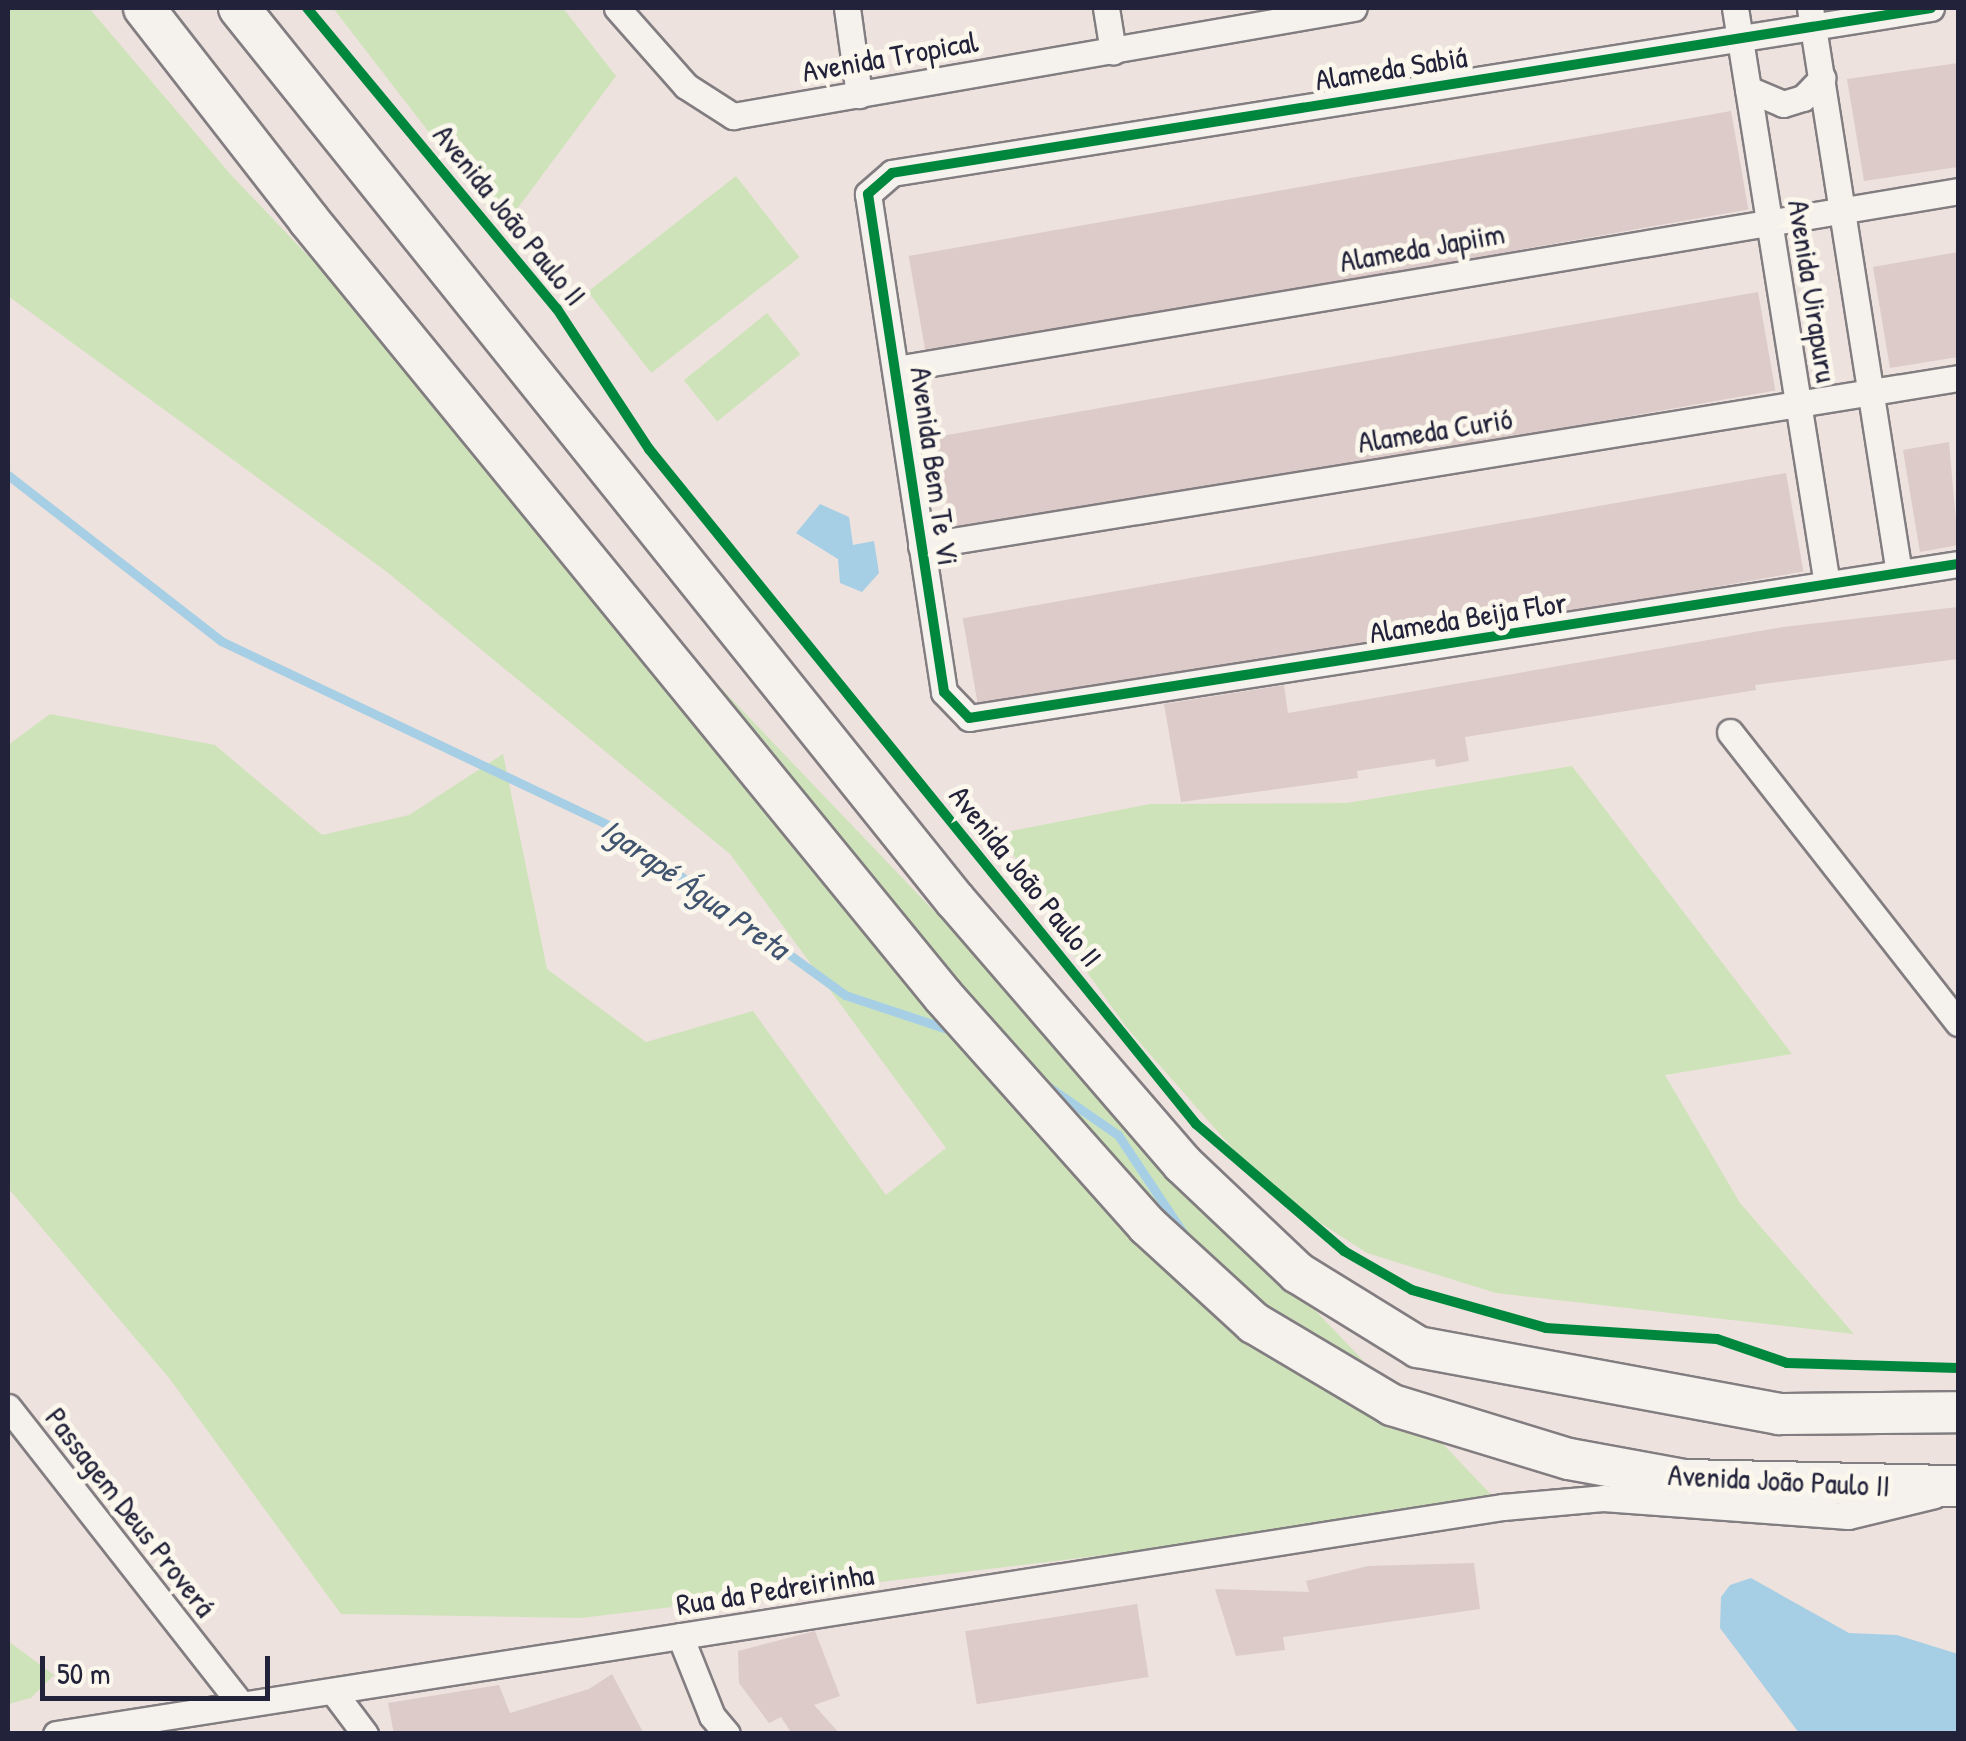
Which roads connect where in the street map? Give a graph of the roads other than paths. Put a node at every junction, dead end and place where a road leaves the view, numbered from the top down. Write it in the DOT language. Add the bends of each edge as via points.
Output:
graph roads {
  1 [pos="144,8"];
  2 [pos="239,8"];
  3 [pos="617,8"];
  4 [pos="846,8"];
  5 [pos="1106,8"];
  6 [pos="1354,8"];
  7 [pos="1735,8"];
  8 [pos="1931,8"];
  9 [pos="1811,17"];
  10 [pos="1740,38"];
  11 [pos="1113,50"];
  12 [pos="1822,78"];
  13 [pos="1748,89"];
  14 [pos="859,94"];
  15 [pos="1958,191"];
  16 [pos="868,194"];
  17 [pos="1842,210"];
  18 [pos="1770,222"];
  19 [pos="896,368"];
  20 [pos="1958,378"];
  21 [pos="1871,392"];
  22 [pos="1799,404"];
  23 [pos="921,546"];
  24 [pos="1958,564"];
  25 [pos="1899,573"];
  26 [pos="1827,584"];
  27 [pos="985,721"];
  28 [pos="1730,732"];
  29 [pos="1958,1023"];
  30 [pos="8,1407"];
  31 [pos="1958,1412"];
  32 [pos="1958,1486"];
  33 [pos="680,1636"];
  34 [pos="335,1694"];
  35 [pos="241,1704"];
  36 [pos="56,1734"];
  37 [pos="365,1734"];
  38 [pos="727,1734"];
  1 -- 32 [label="main road, Avenida João Paulo II" via="943,996 1148,1226 1254,1323 1392,1405 1569,1458 1685,1480"];
  2 -- 31 [label="main road" via="955,900 1183,1164 1298,1273 1418,1347 1779,1414"];
  3 -- 14 [label="street, Avenida Tropical" via="686,86 733,116"];
  4 -- 14 [label="street"];
  5 -- 11 [label="street"];
  6 -- 11 [label="street, Avenida Tropical"];
  7 -- 10 [label="street, Avenida Uirapuru"];
  8 -- 9 [label="street, Alameda Sabiá"];
  9 -- 10 [label="street, Alameda Sabiá"];
  9 -- 12 [label="street, Avenida Uirapuru"];
  10 -- 13 [label="street, Avenida Uirapuru"];
  10 -- 16 [label="street, Alameda Sabiá" via="892,174"];
  11 -- 14 [label="street, Avenida Tropical"];
  12 -- 13 [label="street" via="1803,98 1783,104"];
  12 -- 17 [label="street, Avenida Uirapuru"];
  13 -- 18 [label="street, Avenida Uirapuru"];
  15 -- 17 [label="street, Alameda Japiim"];
  16 -- 19 [label="street, Avenida Bem Te Vi"];
  17 -- 18 [label="street, Alameda Japiim"];
  17 -- 21 [label="street, Avenida Uirapuru"];
  18 -- 19 [label="street, Alameda Japiim"];
  18 -- 22 [label="street, Avenida Uirapuru"];
  19 -- 23 [label="street, Avenida Bem Te Vi"];
  20 -- 21 [label="street, Alameda Curió"];
  21 -- 22 [label="street, Alameda Curió"];
  21 -- 25 [label="street, Avenida Uirapuru"];
  22 -- 23 [label="street, Alameda Curió"];
  22 -- 26 [label="street, Avenida Uirapuru"];
  23 -- 27 [label="street, Avenida Bem Te Vi" via="944,692 962,715"];
  24 -- 25 [label="street, Alameda Beija Flor"];
  25 -- 26 [label="street, Alameda Beija Flor"];
  26 -- 27 [label="street, Alameda Beija Flor"];
  28 -- 29 [label="street"];
  30 -- 35 [label="street, Passagem Deus Proverá"];
  32 -- 33 [label="street, Rua da Pedreirinha" via="1848,1516 1603,1498 1503,1507"];
  33 -- 34 [label="street, Rua da Pedreirinha"];
  33 -- 38 [label="street" via="712,1716"];
  34 -- 35 [label="street, Rua da Pedreirinha"];
  34 -- 37 [label="street"];
  35 -- 36 [label="street, Rua da Pedreirinha"];
}
